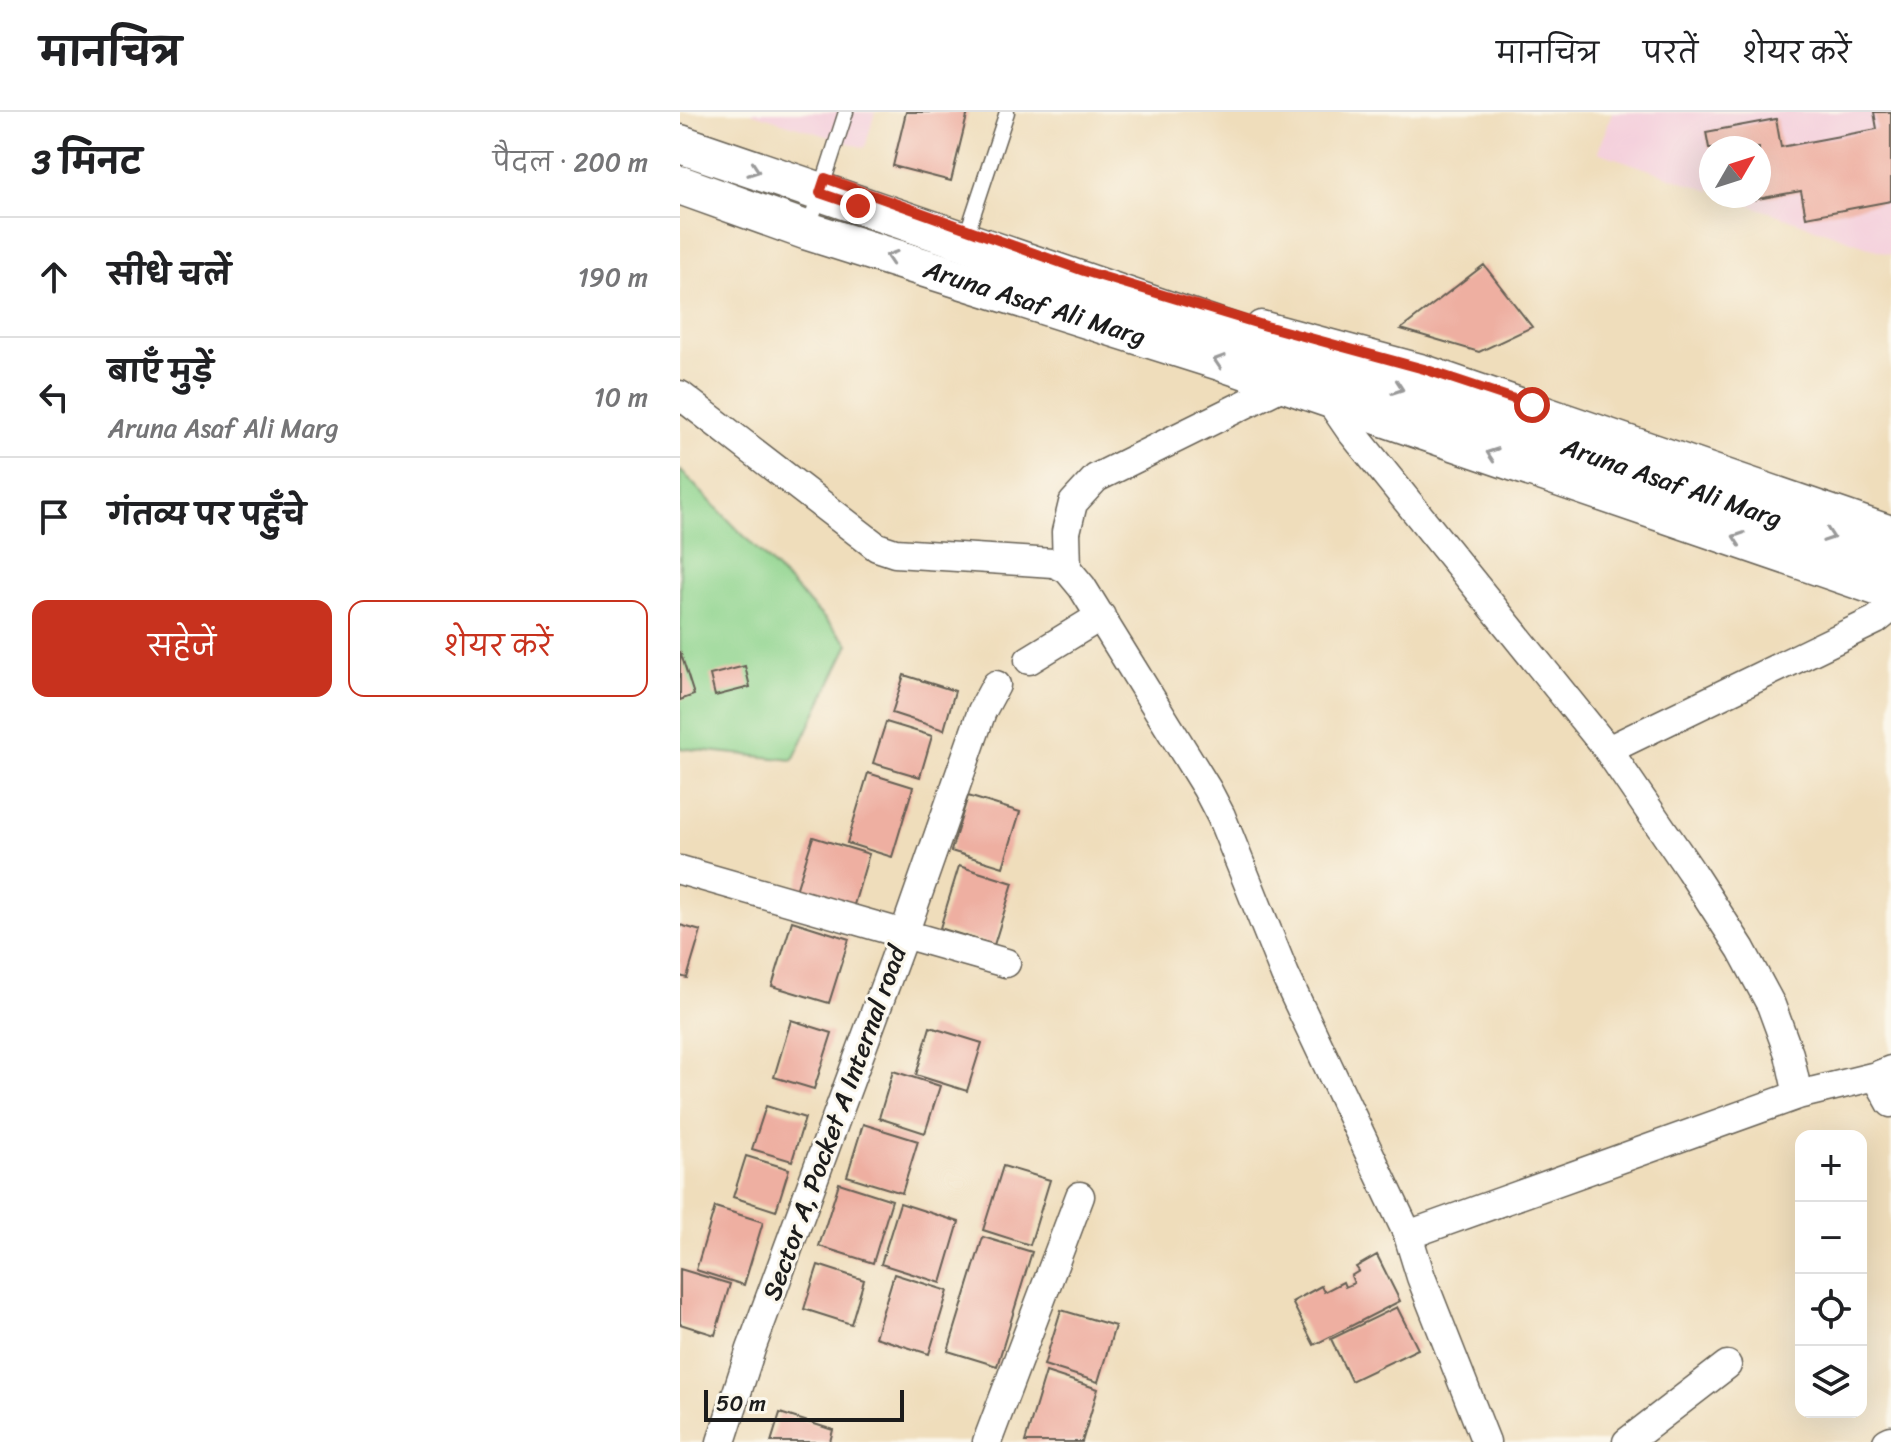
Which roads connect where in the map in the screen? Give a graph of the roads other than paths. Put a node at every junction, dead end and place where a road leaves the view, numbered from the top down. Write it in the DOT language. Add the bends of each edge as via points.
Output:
graph roads {
  1 [pos="846,112"];
  2 [pos="1007,112"];
  3 [pos="680,144"];
  4 [pos="680,185"];
  5 [pos="823,185"];
  6 [pos="968,230"];
  7 [pos="808,231"];
  8 [pos="1286,384"];
  9 [pos="680,395"];
  10 [pos="1328,398"];
  11 [pos="1891,530"];
  12 [pos="1891,557"];
  13 [pos="1067,569"];
  14 [pos="1891,591"];
  15 [pos="1891,608"];
  16 [pos="1101,616"];
  17 [pos="1029,660"];
  18 [pos="996,685"];
  19 [pos="1608,750"];
  20 [pos="680,870"];
  21 [pos="904,934"];
  22 [pos="1006,963"];
  23 [pos="1884,1073"];
  24 [pos="1798,1095"];
  25 [pos="1891,1103"];
  26 [pos="1080,1196"];
  27 [pos="1408,1235"];
  28 [pos="1727,1365"];
  29 [pos="988,1440"];
  30 [pos="721,1442"];
  31 [pos="1486,1442"];
  32 [pos="1627,1442"];
  1 -- 5 [label="lane"];
  2 -- 6 [label="lane"];
  3 -- 5 [label="main road, Aruna Asaf Ali Marg, one-way"];
  4 -- 7 [label="main road, Aruna Asaf Ali Marg"];
  5 -- 6 [label="street"];
  5 -- 7 [label="lane"];
  5 -- 12 [label="main road, Aruna Asaf Ali Marg, one-way"];
  6 -- 11 [label="street" via="1149,292 1424,369"];
  8 -- 7 [label="main road, Aruna Asaf Ali Marg, one-way"];
  8 -- 10 [label="main road, Aruna Asaf Ali Marg"];
  8 -- 13 [label="street" via="1096,478 1073,503 1066,532"];
  9 -- 13 [label="street" via="877,547 895,553 1033,560"];
  14 -- 10 [label="main road, Aruna Asaf Ali Marg, one-way"];
  10 -- 19 [label="street"];
  13 -- 16 [label="street"];
  15 -- 19 [label="street"];
  16 -- 17 [label="street"];
  16 -- 27 [label="street" via="1221,816 1285,975"];
  18 -- 21 [label="street" via="982,711"];
  19 -- 24 [label="street" via="1741,949 1779,1022"];
  20 -- 21 [label="street, Sector A, Pocket A Internal road"];
  21 -- 22 [label="street"];
  21 -- 30 [label="street, Sector A, Pocket A Internal road"];
  23 -- 24 [label="street"];
  23 -- 25 [label="street"];
  24 -- 27 [label="street"];
  26 -- 29 [label="street"];
  27 -- 31 [label="street"];
  28 -- 32 [label="street"];
}
